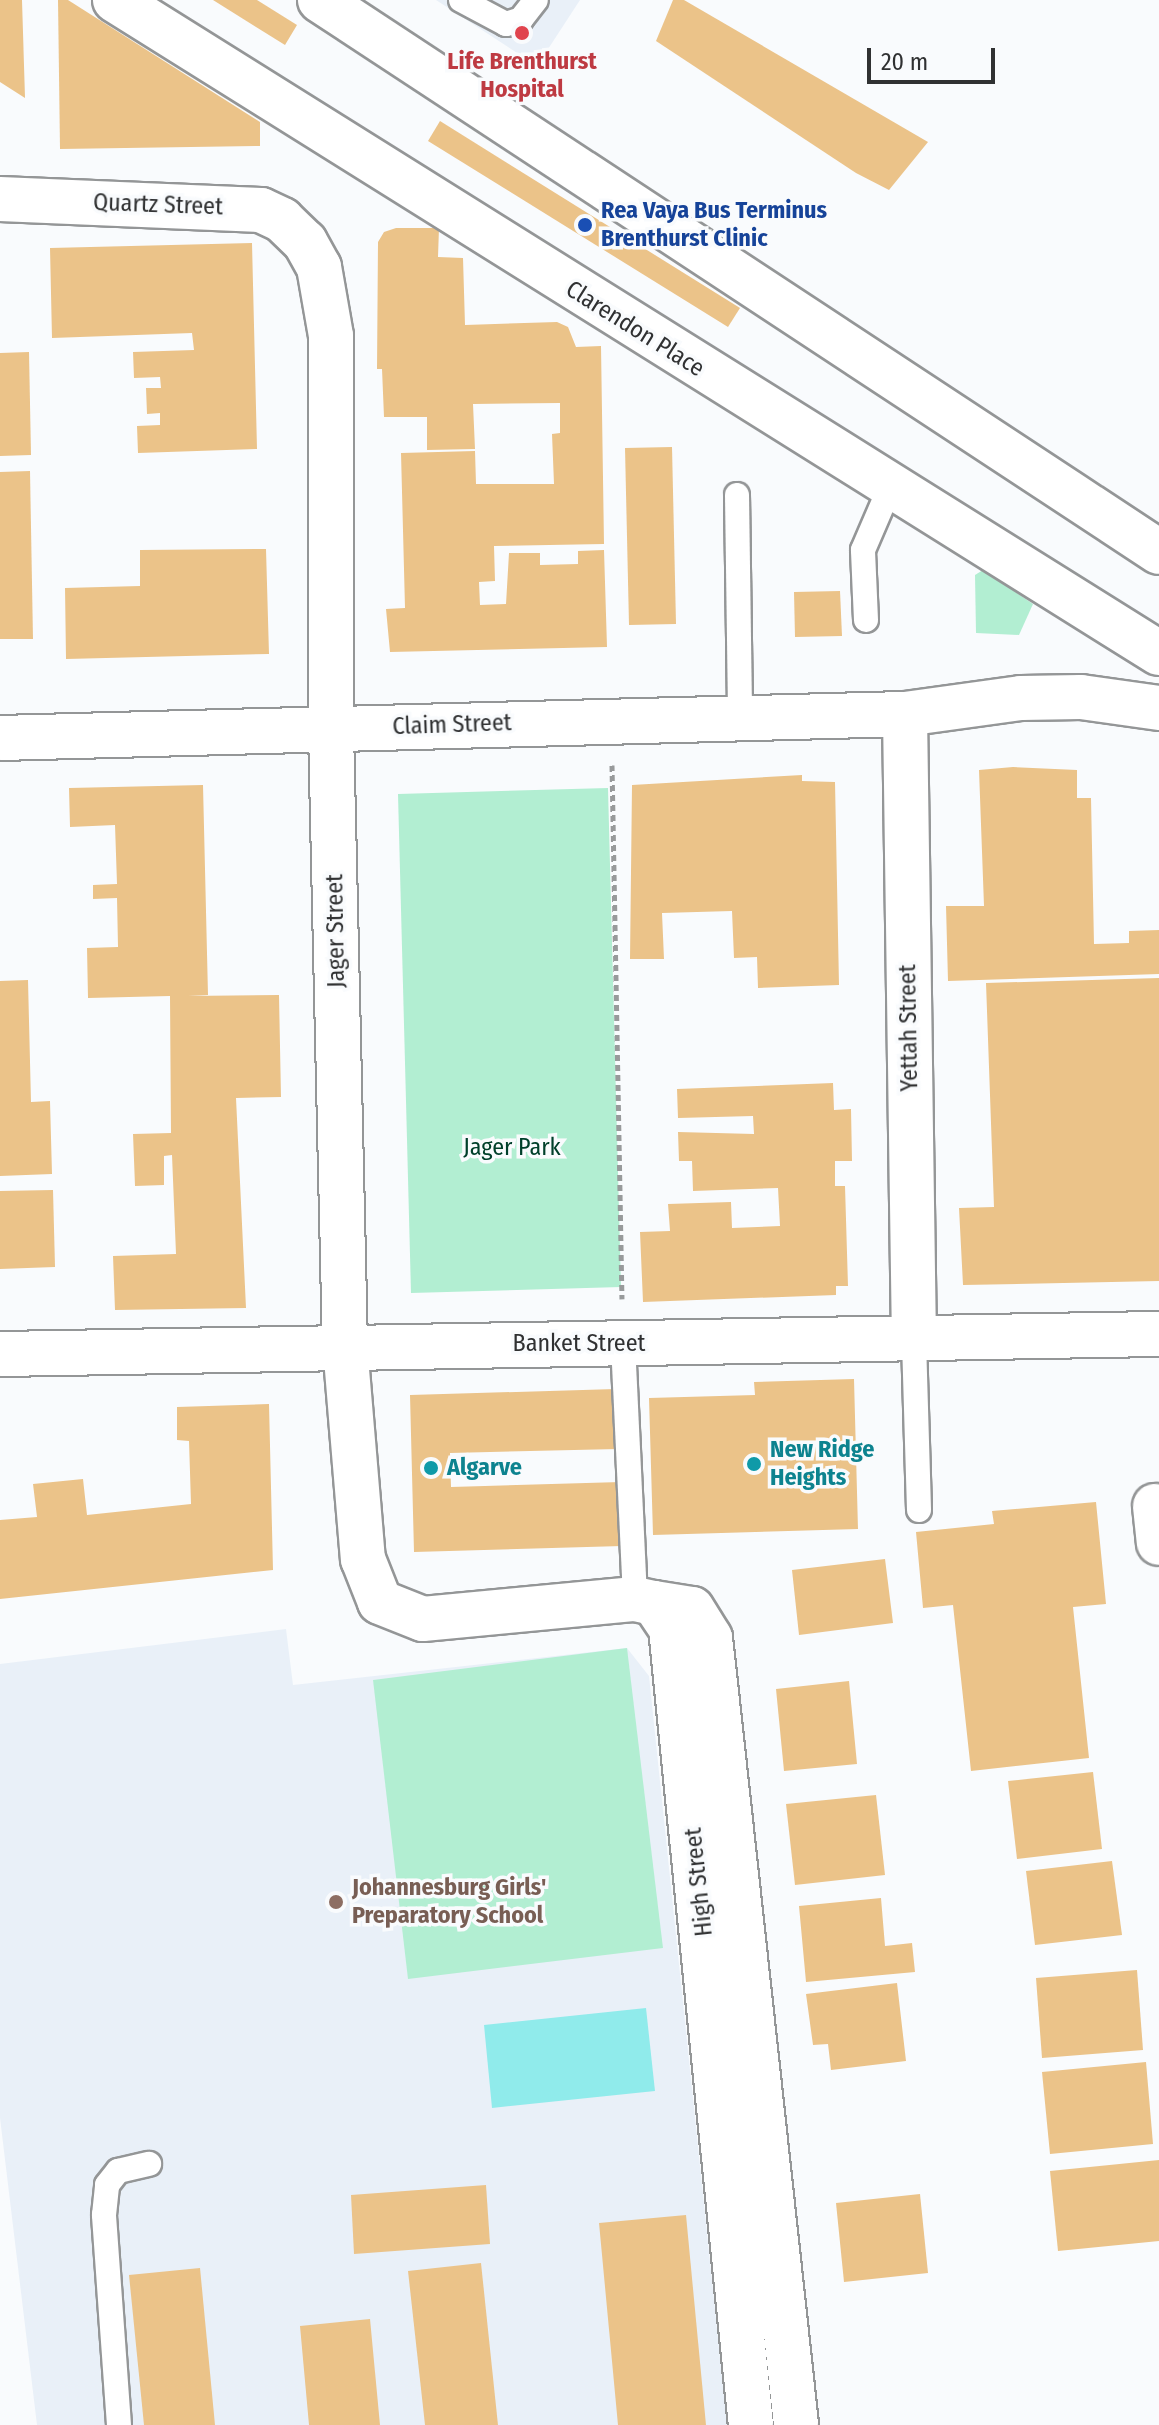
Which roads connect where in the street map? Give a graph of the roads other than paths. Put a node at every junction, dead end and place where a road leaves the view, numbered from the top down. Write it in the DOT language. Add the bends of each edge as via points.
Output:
graph roads {
  1 [pos="115,0"];
  2 [pos="320,0"];
  3 [pos="461,0"];
  4 [pos="536,0"];
  5 [pos="0,199"];
  6 [pos="305,242"];
  7 [pos="891,485"];
  8 [pos="737,495"];
  9 [pos="1159,552"];
  10 [pos="866,620"];
  11 [pos="1159,653"];
  12 [pos="1159,708"];
  13 [pos="905,714"];
  14 [pos="740,718"];
  15 [pos="331,730"];
  16 [pos="0,738"];
  17 [pos="1159,1334"];
  18 [pos="914,1341"];
  19 [pos="623,1343"];
  20 [pos="345,1346"];
  21 [pos="0,1354"];
  22 [pos="919,1510"];
  23 [pos="645,1601"];
  24 [pos="149,2164"];
  25 [pos="119,2425"];
  26 [pos="751,2425"];
  27 [pos="796,2425"];
  1 -- 7 [label="street, Clarendon Place"];
  2 -- 9 [label="street"];
  3 -- 4 [label="lane" via="506,24 521,19"];
  5 -- 6 [label="street, Quartz Street" via="261,210 282,220"];
  6 -- 15 [label="street, Jager Street" via="327,293 331,336"];
  7 -- 10 [label="lane" via="863,550"];
  7 -- 11 [label="street, Clarendon Place"];
  8 -- 14 [label="lane"];
  12 -- 13 [label="street, Claim Street" via="1081,697 1021,698"];
  13 -- 14 [label="street, Claim Street"];
  13 -- 18 [label="street, Yettah Street"];
  14 -- 15 [label="street, Claim Street"];
  15 -- 16 [label="street, Claim Street"];
  15 -- 20 [label="street, Jager Street"];
  17 -- 18 [label="street, Banket Street"];
  18 -- 19 [label="street, Banket Street"];
  18 -- 22 [label="lane"];
  19 -- 20 [label="street, Banket Street"];
  19 -- 23 [label="lane"];
  20 -- 21 [label="street, Banket Street"];
  20 -- 23 [label="street, Jager Street" via="363,1559 380,1602 423,1619"];
  23 -- 26 [label="street, High Street" via="671,1628"];
  23 -- 27 [label="street" via="692,1609 710,1638"];
  24 -- 25 [label="lane" via="118,2171 107,2185 104,2215"];
}
